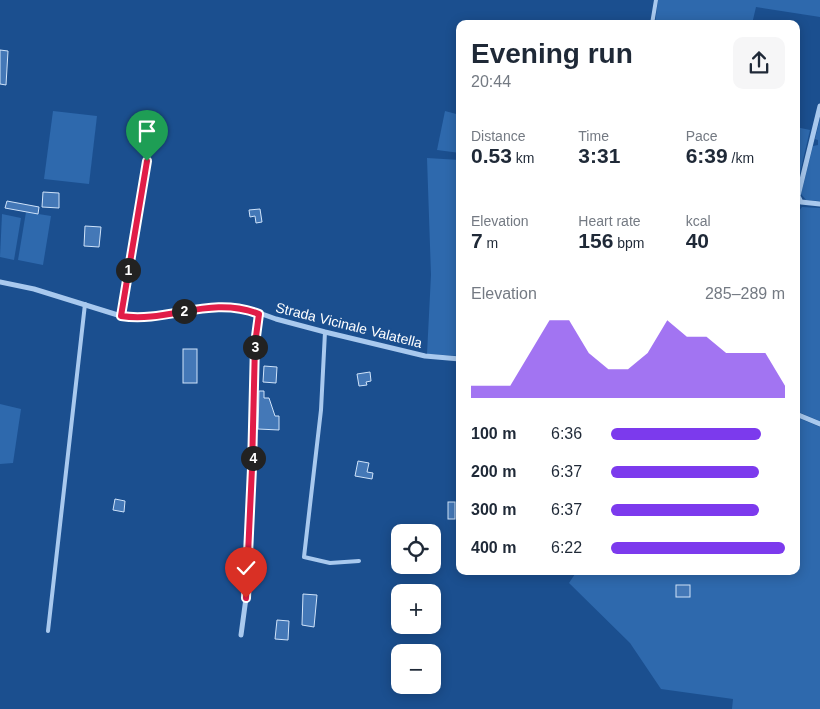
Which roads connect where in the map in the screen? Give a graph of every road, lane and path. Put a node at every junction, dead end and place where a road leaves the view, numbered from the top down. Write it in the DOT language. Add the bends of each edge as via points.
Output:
graph roads {
  1 [pos="656,0"];
  2 [pos="653,20"];
  3 [pos="820,106"];
  4 [pos="147,135"];
  5 [pos="800,188"];
  6 [pos="800,200"];
  7 [pos="820,204"];
  8 [pos="0,282"];
  9 [pos="85,304"];
  10 [pos="259,314"];
  11 [pos="121,316"];
  12 [pos="326,332"];
  13 [pos="456,359"];
  14 [pos="800,416"];
  15 [pos="820,424"];
  16 [pos="358,561"];
  17 [pos="48,631"];
  18 [pos="240,635"];
  1 -- 2 [label="lane"];
  3 -- 5 [label="street"];
  4 -- 11 [label="lane" via="147,161"];
  6 -- 7 [label="street"];
  8 -- 9 [label="street, Strada Vicinale Valatella"];
  9 -- 11 [label="street, Strada Vicinale Valatella"];
  9 -- 17 [label="lane"];
  10 -- 11 [label="street, Strada Vicinale Valatella" via="246,308 217,306 136,318"];
  10 -- 12 [label="street, Strada Vicinale Valatella"];
  10 -- 18 [label="street" via="255,344 246,598"];
  12 -- 13 [label="street, Strada Vicinale Valatella" via="425,356"];
  12 -- 16 [label="lane" via="321,410 304,557 330,563"];
  14 -- 15 [label="street"];
}
